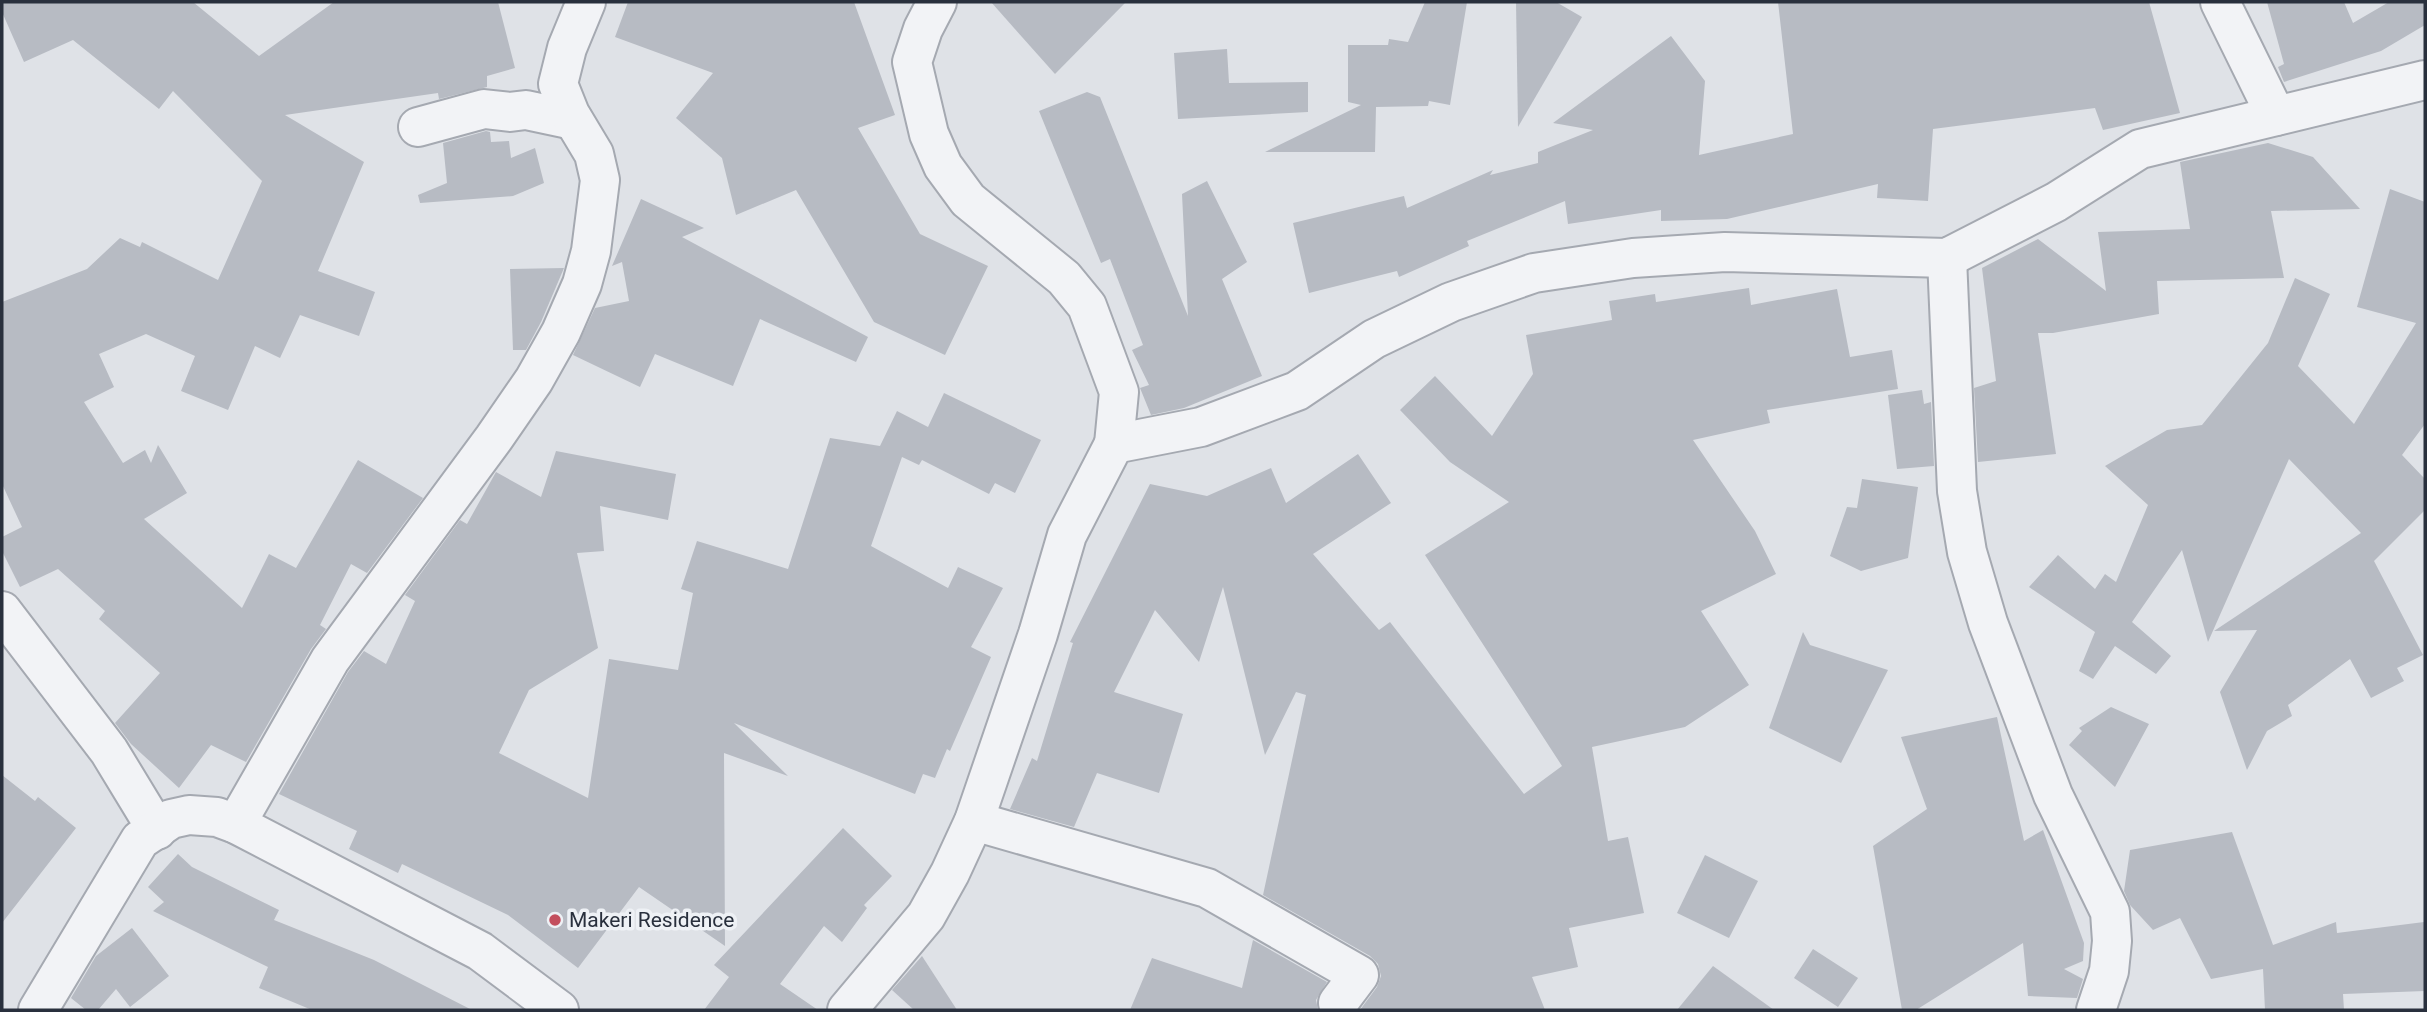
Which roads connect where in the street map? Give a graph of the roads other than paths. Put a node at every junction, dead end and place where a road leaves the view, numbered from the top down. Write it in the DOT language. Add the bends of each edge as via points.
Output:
graph roads {
  1 [pos="586,2"];
  2 [pos="937,2"];
  3 [pos="2220,2"];
  4 [pos="2425,80"];
  5 [pos="2276,116"];
  6 [pos="573,120"];
  7 [pos="418,127"];
  8 [pos="1947,258"];
  9 [pos="1114,444"];
  10 [pos="2,611"];
  11 [pos="974,821"];
  12 [pos="236,824"];
  13 [pos="157,830"];
  14 [pos="1338,1003"];
  15 [pos="37,1010"];
  16 [pos="559,1010"];
  17 [pos="847,1010"];
  18 [pos="2096,1010"];
  1 -- 6 [label="street" via="558,84"];
  2 -- 9 [label="street" via="912,62 929,134 943,166 968,200 1064,278 1087,306 1119,392"];
  3 -- 5 [label="street"];
  4 -- 5 [label="street"];
  5 -- 8 [label="street" via="2140,149 2056,202"];
  6 -- 7 [label="street" via="526,110 484,109"];
  6 -- 12 [label="street" via="594,154 600,180 591,251 561,332 494,438 330,660"];
  8 -- 9 [label="street" via="1725,252 1633,258 1534,273 1451,302 1374,339 1297,391 1201,427"];
  8 -- 18 [label="street" via="1956,491 1967,552 1988,623 2053,795 2110,912 2109,971"];
  9 -- 11 [label="street" via="1067,535"];
  10 -- 13 [label="street" via="109,751"];
  11 -- 14 [label="street" via="1207,888 1359,975"];
  11 -- 17 [label="street" via="926,916"];
  12 -- 13 [label="street" via="189,815 171,819"];
  12 -- 16 [label="street" via="480,951"];
  13 -- 15 [label="street" via="140,840"];
}
